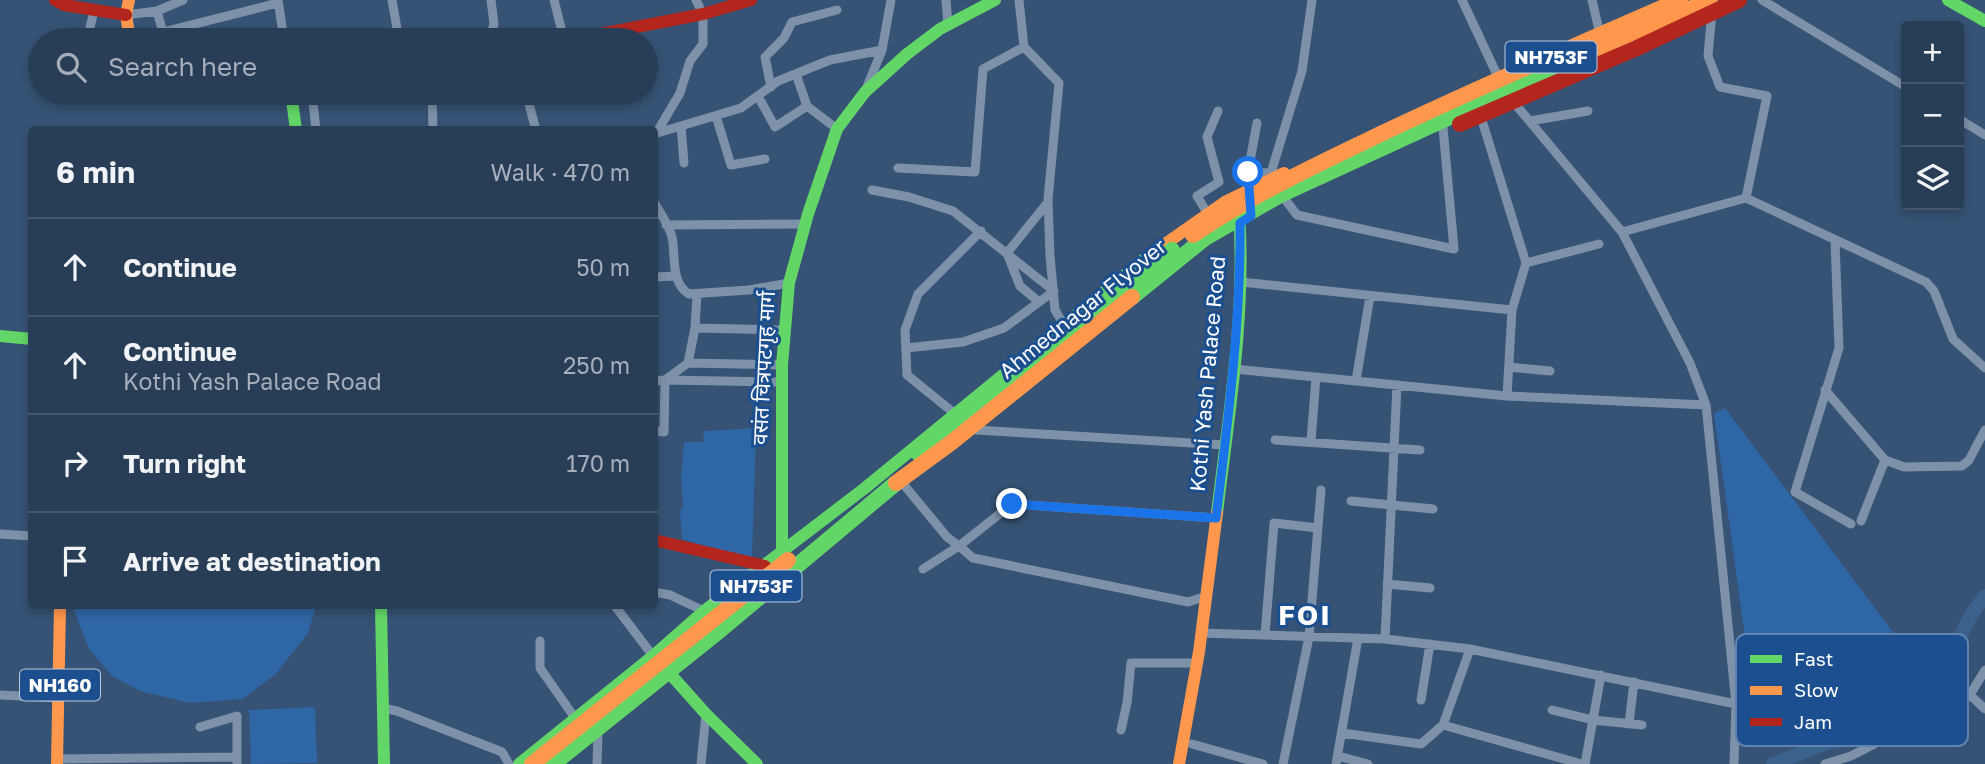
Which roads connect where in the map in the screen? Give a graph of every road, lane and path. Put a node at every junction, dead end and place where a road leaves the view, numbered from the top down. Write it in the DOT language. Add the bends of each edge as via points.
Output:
graph roads {
  1 [pos="55,0"];
  2 [pos="183,0"];
  3 [pos="393,0"];
  4 [pos="491,0"];
  5 [pos="554,0"];
  6 [pos="751,0"];
  7 [pos="891,0"];
  8 [pos="946,0"];
  9 [pos="995,0"];
  10 [pos="1018,0"];
  11 [pos="1312,0"];
  12 [pos="1462,0"];
  13 [pos="1592,0"];
  14 [pos="1653,0"];
  15 [pos="1665,0"];
  16 [pos="1680,0"];
  17 [pos="1731,0"];
  18 [pos="1739,0"];
  19 [pos="1762,0"];
  20 [pos="1948,0"];
  21 [pos="1969,0"];
  22 [pos="278,1"];
  23 [pos="1711,4"];
  24 [pos="700,7"];
  25 [pos="128,8"];
  26 [pos="1985,9"];
  27 [pos="836,10"];
  28 [pos="94,11"];
  29 [pos="157,11"];
  30 [pos="1985,21"];
  31 [pos="948,25"];
  32 [pos="90,28"];
  33 [pos="129,28"];
  34 [pos="162,28"];
  35 [pos="190,28"];
  36 [pos="282,28"];
  37 [pos="397,28"];
  38 [pos="493,28"];
  39 [pos="561,28"];
  40 [pos="617,28"];
  41 [pos="1599,30"];
  42 [pos="1024,47"];
  43 [pos="883,50"];
  44 [pos="796,74"];
  45 [pos="1497,75"];
  46 [pos="1901,85"];
  47 [pos="771,86"];
  48 [pos="865,92"];
  49 [pos="758,96"];
  50 [pos="1511,98"];
  51 [pos="293,105"];
  52 [pos="313,105"];
  53 [pos="432,105"];
  54 [pos="529,105"];
  55 [pos="807,106"];
  56 [pos="1218,111"];
  57 [pos="1588,111"];
  58 [pos="1480,112"];
  59 [pos="716,116"];
  60 [pos="1530,121"];
  61 [pos="1257,122"];
  62 [pos="1964,122"];
  63 [pos="1432,123"];
  64 [pos="295,126"];
  65 [pos="316,126"];
  66 [pos="433,126"];
  67 [pos="535,126"];
  68 [pos="681,126"];
  69 [pos="837,128"];
  70 [pos="658,130"];
  71 [pos="658,132"];
  72 [pos="1985,135"];
  73 [pos="765,159"];
  74 [pos="684,163"];
  75 [pos="898,168"];
  76 [pos="1248,172"];
  77 [pos="1272,175"];
  78 [pos="872,190"];
  79 [pos="1243,192"];
  80 [pos="1284,198"];
  81 [pos="1746,198"];
  82 [pos="1048,202"];
  83 [pos="658,210"];
  84 [pos="1208,214"];
  85 [pos="1246,220"];
  86 [pos="805,224"];
  87 [pos="666,225"];
  88 [pos="981,231"];
  89 [pos="1622,232"];
  90 [pos="1835,241"];
  91 [pos="1599,244"];
  92 [pos="1007,253"];
  93 [pos="1526,263"];
  94 [pos="676,276"];
  95 [pos="658,277"];
  96 [pos="1241,282"];
  97 [pos="789,283"];
  98 [pos="1054,291"];
  99 [pos="697,293"];
  100 [pos="1370,296"];
  101 [pos="1039,302"];
  102 [pos="1512,310"];
  103 [pos="1064,325"];
  104 [pos="695,328"];
  105 [pos="784,330"];
  106 [pos="0,336"];
  107 [pos="28,339"];
  108 [pos="906,348"];
  109 [pos="688,363"];
  110 [pos="782,365"];
  111 [pos="1509,367"];
  112 [pos="1985,368"];
  113 [pos="1234,369"];
  114 [pos="1550,371"];
  115 [pos="1316,377"];
  116 [pos="666,380"];
  117 [pos="658,381"];
  118 [pos="1356,381"];
  119 [pos="782,382"];
  120 [pos="1397,385"];
  121 [pos="1825,390"];
  122 [pos="1507,396"];
  123 [pos="1706,405"];
  124 [pos="954,413"];
  125 [pos="976,430"];
  126 [pos="1985,430"];
  127 [pos="658,431"];
  128 [pos="1275,439"];
  129 [pos="1311,442"];
  130 [pos="1225,445"];
  131 [pos="1394,447"];
  132 [pos="1420,450"];
  133 [pos="1885,460"];
  134 [pos="904,485"];
  135 [pos="1321,490"];
  136 [pos="1351,501"];
  137 [pos="1391,505"];
  138 [pos="1433,509"];
  139 [pos="1216,518"];
  140 [pos="1861,521"];
  141 [pos="1851,524"];
  142 [pos="1318,528"];
  143 [pos="0,534"];
  144 [pos="28,536"];
  145 [pos="658,541"];
  146 [pos="959,546"];
  147 [pos="782,551"];
  148 [pos="765,566"];
  149 [pos="923,569"];
  150 [pos="799,573"];
  151 [pos="1387,584"];
  152 [pos="783,587"];
  153 [pos="1430,588"];
  154 [pos="658,593"];
  155 [pos="1207,596"];
  156 [pos="60,609"];
  157 [pos="381,609"];
  158 [pos="623,609"];
  159 [pos="704,611"];
  160 [pos="1201,634"];
  161 [pos="1265,635"];
  162 [pos="1309,637"];
  163 [pos="1358,638"];
  164 [pos="1385,639"];
  165 [pos="540,641"];
  166 [pos="1430,644"];
  167 [pos="1469,649"];
  168 [pos="653,656"];
  169 [pos="1197,663"];
  170 [pos="1985,670"];
  171 [pos="1601,675"];
  172 [pos="672,676"];
  173 [pos="1634,682"];
  174 [pos="0,695"];
  175 [pos="1970,695"];
  176 [pos="60,698"];
  177 [pos="1421,700"];
  178 [pos="1736,704"];
  179 [pos="383,708"];
  180 [pos="1985,709"];
  181 [pos="1552,710"];
  182 [pos="706,714"];
  183 [pos="575,718"];
  184 [pos="1593,720"];
  185 [pos="1629,724"];
  186 [pos="1443,725"];
  187 [pos="1642,725"];
  188 [pos="200,727"];
  189 [pos="1121,730"];
  190 [pos="1342,733"];
  191 [pos="598,735"];
  192 [pos="1192,744"];
  193 [pos="1871,746"];
  194 [pos="237,760"];
  195 [pos="1337,760"];
  196 [pos="57,762"];
  197 [pos="384,764"];
  198 [pos="509,764"];
  199 [pos="519,764"];
  200 [pos="533,764"];
  201 [pos="553,764"];
  202 [pos="563,764"];
  203 [pos="597,764"];
  204 [pos="701,764"];
  205 [pos="757,764"];
  206 [pos="1179,764"];
  207 [pos="1263,764"];
  208 [pos="1283,764"];
  209 [pos="1368,764"];
  210 [pos="1583,764"];
  211 [pos="1734,764"];
  212 [pos="1825,764"];
  1 -- 28 [label="main road"];
  2 -- 29 [label="street"];
  3 -- 37 [label="street"];
  4 -- 38 [label="street"];
  5 -- 39 [label="street"];
  6 -- 24 [label="main road"];
  7 -- 43 [label="street"];
  8 -- 31 [label="street"];
  9 -- 31 [label="main road, वसंत चित्रपटगृह मार्ग"];
  10 -- 42 [label="street"];
  11 -- 77 [label="street" via="1302,71"];
  12 -- 45 [label="street"];
  13 -- 41 [label="street"];
  14 -- 63 [label="main road" via="1432,101"];
  15 -- 41 [label="main road"];
  16 -- 63 [label="main road, Ahmednagar Flyover / NH753F, bridge"];
  17 -- 23 [label="main road"];
  18 -- 63 [label="main road, bridge" via="1447,130"];
  19 -- 46 [label="street"];
  20 -- 30 [label="main road"];
  21 -- 26 [label="main road"];
  22 -- 35 [label="street"];
  22 -- 36 [label="street"];
  23 -- 50 [label="main road"];
  23 -- 63 [label="main road, Ahmednagar Flyover, bridge"];
  23 -- 81 [label="street" via="1708,56 1720,87 1767,96"];
  24 -- 40 [label="main road"];
  24 -- 70 [label="street" via="703,44 690,61 680,93"];
  25 -- 28 [label="main road"];
  25 -- 29 [label="street"];
  25 -- 33 [label="main road"];
  27 -- 47 [label="street" via="792,22 765,57"];
  28 -- 32 [label="street"];
  29 -- 34 [label="street"];
  31 -- 48 [label="main road, वसंत चित्रपटगृह मार्ग"];
  41 -- 45 [label="main road"];
  42 -- 75 [label="street" via="983,69 975,172"];
  42 -- 82 [label="street" via="1059,83"];
  43 -- 44 [label="street" via="830,60"];
  43 -- 48 [label="street"];
  44 -- 47 [label="street"];
  44 -- 55 [label="street"];
  45 -- 50 [label="street"];
  45 -- 77 [label="main road"];
  47 -- 49 [label="street"];
  48 -- 69 [label="main road, वसंत चित्रपटगृह मार्ग"];
  49 -- 55 [label="street" via="775,127"];
  49 -- 59 [label="street" via="741,108"];
  50 -- 58 [label="main road"];
  50 -- 60 [label="street"];
  51 -- 64 [label="main road"];
  52 -- 65 [label="street"];
  53 -- 66 [label="street"];
  54 -- 67 [label="street"];
  55 -- 69 [label="street"];
  56 -- 84 [label="street" via="1207,137 1219,183 1198,196"];
  57 -- 60 [label="street"];
  58 -- 63 [label="main road"];
  58 -- 93 [label="street"];
  59 -- 68 [label="street"];
  59 -- 73 [label="street" via="731,166"];
  60 -- 89 [label="street"];
  61 -- 76 [label="street"];
  62 -- 72 [label="street"];
  63 -- 80 [label="main road"];
  63 -- 80 [label="street" via="1454,249 1297,215"];
  63 -- 200 [label="main road, Ahmednagar Flyover / NH753F, bridge" via="1257,194 1177,246"];
  63 -- 201 [label="main road, Ahmednagar Flyover / NH753F, bridge" via="1280,195 1205,238"];
  68 -- 71 [label="street"];
  68 -- 74 [label="street"];
  69 -- 86 [label="main road, वसंत चित्रपटगृह मार्ग"];
  76 -- 77 [label="street"];
  76 -- 79 [label="street"];
  77 -- 79 [label="main road"];
  77 -- 80 [label="street"];
  78 -- 88 [label="street" via="953,211"];
  79 -- 84 [label="main road"];
  79 -- 85 [label="main road, Kothi Yash Palace Road"];
  80 -- 85 [label="main road"];
  81 -- 89 [label="street"];
  81 -- 90 [label="street"];
  82 -- 92 [label="street"];
  82 -- 98 [label="street"];
  83 -- 87 [label="street"];
  84 -- 103 [label="main road"];
  85 -- 96 [label="main road, Kothi Yash Palace Road"];
  85 -- 125 [label="main road" via="1179,264"];
  86 -- 87 [label="street"];
  86 -- 97 [label="main road, वसंत चित्रपटगृह मार्ग"];
  87 -- 94 [label="street" via="672,235"];
  88 -- 92 [label="street"];
  88 -- 108 [label="street" via="918,293 905,330"];
  89 -- 123 [label="street" via="1690,363"];
  90 -- 112 [label="street" via="1931,285 1953,339"];
  90 -- 121 [label="street" via="1839,348"];
  91 -- 93 [label="street"];
  92 -- 98 [label="street"];
  92 -- 101 [label="street" via="1020,286"];
  93 -- 102 [label="street"];
  94 -- 95 [label="street"];
  94 -- 99 [label="street" via="682,290"];
  96 -- 100 [label="street"];
  96 -- 113 [label="main road, Kothi Yash Palace Road"];
  97 -- 99 [label="street"];
  97 -- 105 [label="main road, वसंत चित्रपटगृह मार्ग"];
  98 -- 101 [label="street"];
  98 -- 103 [label="street" via="1055,310"];
  99 -- 104 [label="street"];
  100 -- 102 [label="street"];
  100 -- 118 [label="street"];
  101 -- 108 [label="street" via="1004,328 962,342"];
  102 -- 111 [label="street"];
  103 -- 124 [label="main road"];
  104 -- 105 [label="street"];
  104 -- 109 [label="street"];
  105 -- 110 [label="main road, वसंत चित्रपटगृह मार्ग"];
  106 -- 107 [label="main road"];
  108 -- 124 [label="street" via="907,374"];
  109 -- 110 [label="street"];
  109 -- 116 [label="street"];
  110 -- 119 [label="main road, वसंत चित्रपटगृह मार्ग"];
  111 -- 114 [label="street"];
  111 -- 122 [label="street"];
  113 -- 115 [label="street"];
  113 -- 130 [label="main road, Kothi Yash Palace Road"];
  115 -- 118 [label="street"];
  115 -- 129 [label="street"];
  116 -- 117 [label="street"];
  116 -- 119 [label="street"];
  116 -- 127 [label="street" via="664,432"];
  118 -- 120 [label="street"];
  119 -- 147 [label="main road, वसंत चित्रपटगृह मार्ग"];
  120 -- 122 [label="street"];
  120 -- 131 [label="street"];
  121 -- 133 [label="street"];
  121 -- 141 [label="street" via="1795,492"];
  122 -- 123 [label="street"];
  123 -- 178 [label="street"];
  124 -- 147 [label="main road"];
  125 -- 130 [label="street"];
  125 -- 134 [label="main road"];
  126 -- 133 [label="street" via="1962,466 1904,467"];
  128 -- 129 [label="street"];
  129 -- 131 [label="street"];
  130 -- 139 [label="main road, Kothi Yash Palace Road"];
  131 -- 132 [label="street"];
  131 -- 137 [label="street"];
  133 -- 140 [label="street"];
  134 -- 146 [label="street"];
  134 -- 150 [label="main road"];
  135 -- 142 [label="street"];
  136 -- 137 [label="street"];
  137 -- 138 [label="street"];
  137 -- 151 [label="street"];
  139 -- 146 [label="street" via="1012,504"];
  139 -- 155 [label="main road, Kothi Yash Palace Road"];
  142 -- 161 [label="street" via="1274,523"];
  142 -- 162 [label="street"];
  143 -- 144 [label="street"];
  145 -- 148 [label="main road"];
  146 -- 149 [label="street"];
  146 -- 155 [label="street" via="974,558 1188,602"];
  147 -- 148 [label="main road"];
  147 -- 150 [label="main road"];
  148 -- 152 [label="main road"];
  148 -- 159 [label="main road"];
  150 -- 152 [label="main road"];
  151 -- 153 [label="street"];
  151 -- 164 [label="street"];
  152 -- 172 [label="main road"];
  154 -- 159 [label="street"];
  155 -- 160 [label="main road, Kothi Yash Palace Road"];
  156 -- 176 [label="main road, NH160"];
  157 -- 179 [label="main road"];
  158 -- 168 [label="street"];
  159 -- 168 [label="main road"];
  160 -- 161 [label="street"];
  160 -- 169 [label="main road, Kothi Yash Palace Road"];
  161 -- 162 [label="street"];
  162 -- 163 [label="street"];
  162 -- 208 [label="street"];
  163 -- 164 [label="street"];
  163 -- 190 [label="street"];
  164 -- 166 [label="street"];
  165 -- 183 [label="street" via="540,668"];
  166 -- 167 [label="street"];
  166 -- 177 [label="street"];
  167 -- 171 [label="street"];
  167 -- 186 [label="street"];
  168 -- 183 [label="main road"];
  169 -- 189 [label="street" via="1131,663"];
  169 -- 206 [label="main road, Kothi Yash Palace Road"];
  170 -- 175 [label="street"];
  171 -- 173 [label="street"];
  171 -- 184 [label="street"];
  172 -- 182 [label="main road"];
  172 -- 191 [label="main road"];
  173 -- 178 [label="street"];
  173 -- 185 [label="street"];
  174 -- 176 [label="street"];
  175 -- 180 [label="street"];
  176 -- 196 [label="main road, NH160"];
  178 -- 211 [label="street"];
  179 -- 197 [label="main road"];
  179 -- 198 [label="street" via="502,752"];
  181 -- 184 [label="street"];
  182 -- 204 [label="street"];
  182 -- 205 [label="main road"];
  183 -- 199 [label="main road"];
  184 -- 185 [label="street"];
  184 -- 210 [label="street"];
  185 -- 187 [label="street"];
  186 -- 190 [label="street" via="1421,744"];
  186 -- 210 [label="street"];
  188 -- 194 [label="street" via="237,716"];
  190 -- 195 [label="street"];
  191 -- 202 [label="main road"];
  191 -- 203 [label="street"];
  192 -- 207 [label="street"];
  193 -- 212 [label="street"];
  194 -- 196 [label="street"];
  195 -- 209 [label="street"];
}
